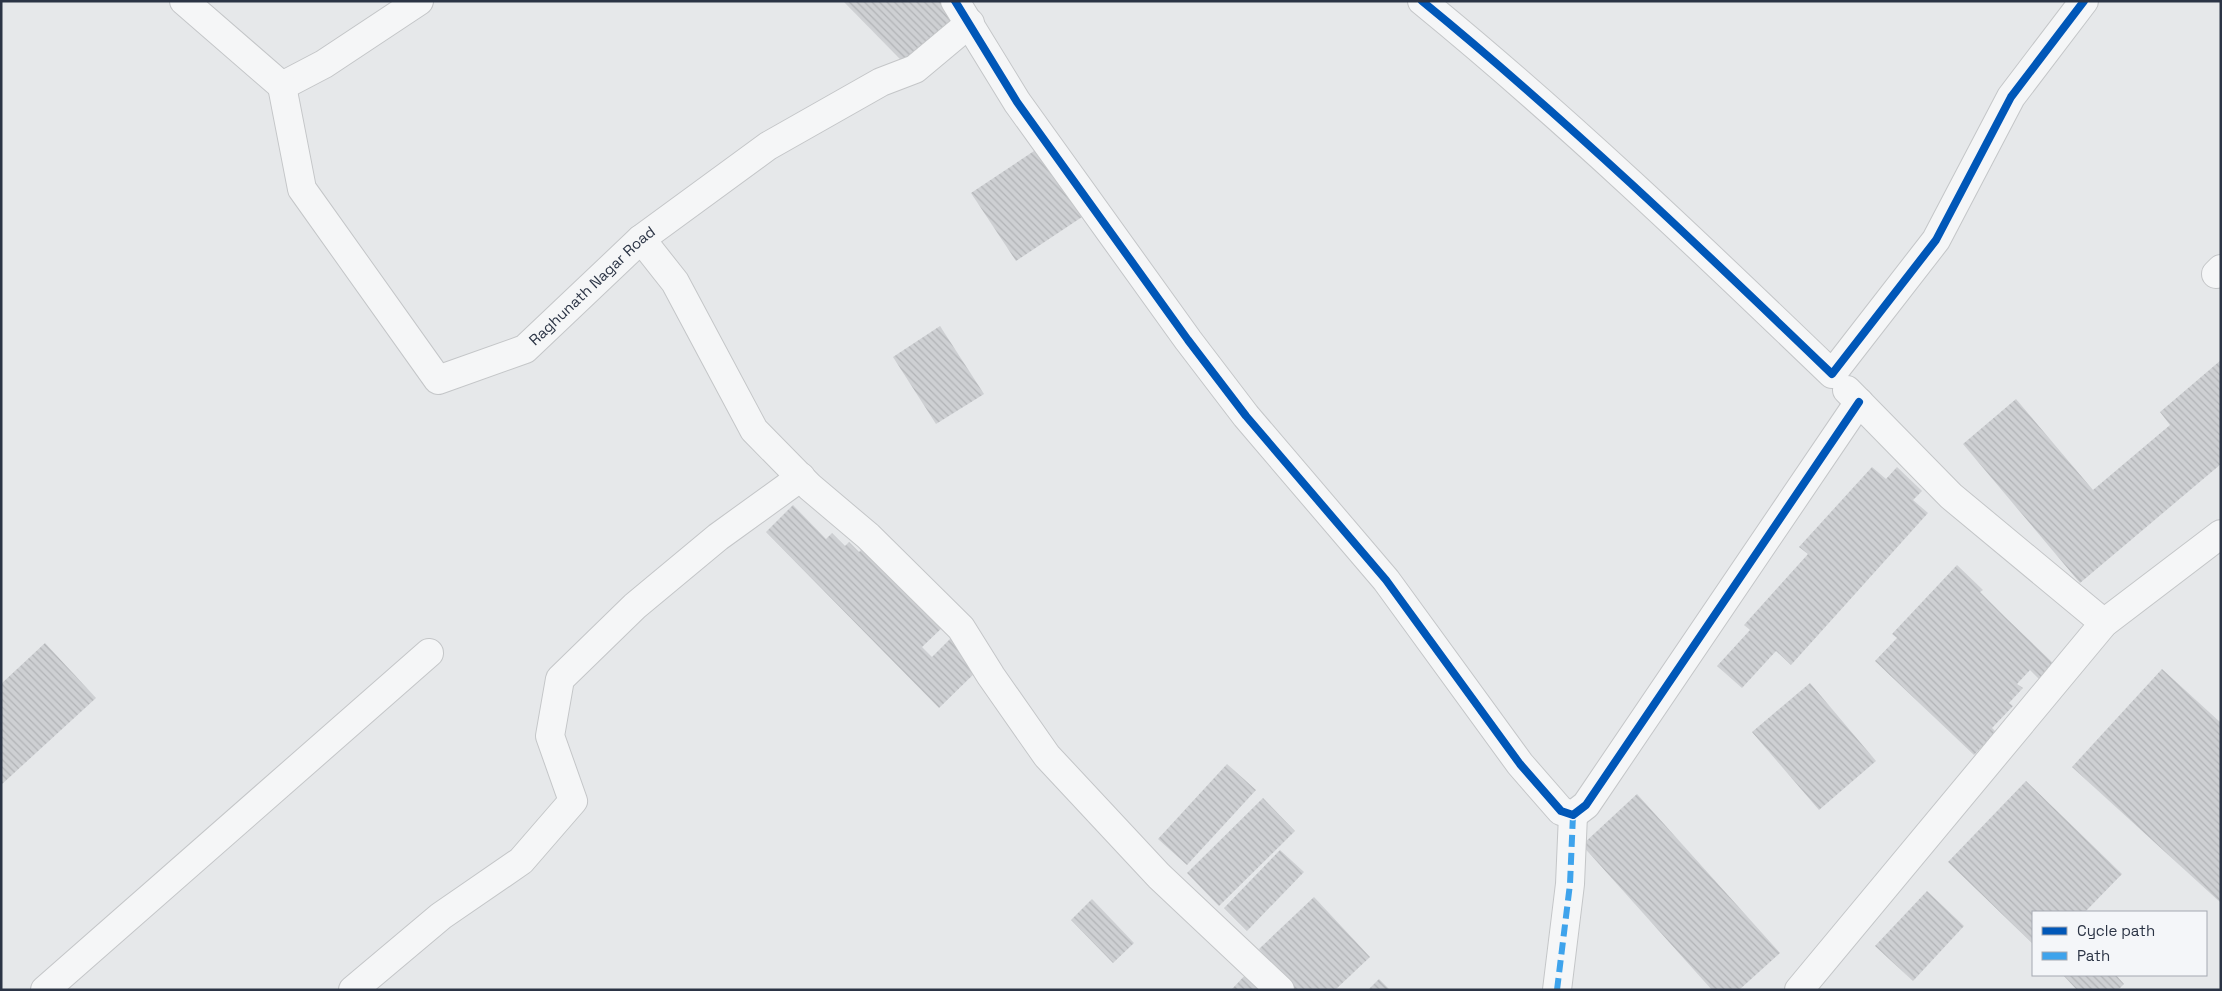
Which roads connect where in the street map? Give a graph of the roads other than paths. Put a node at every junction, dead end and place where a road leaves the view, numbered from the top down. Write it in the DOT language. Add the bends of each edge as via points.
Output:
graph roads {
  1 [pos="184,1"];
  2 [pos="419,1"];
  3 [pos="1422,1"];
  4 [pos="2084,1"];
  5 [pos="962,12"];
  6 [pos="282,86"];
  7 [pos="641,238"];
  8 [pos="1832,374"];
  9 [pos="1859,402"];
  10 [pos="801,477"];
  11 [pos="2221,534"];
  12 [pos="2104,623"];
  13 [pos="429,652"];
  14 [pos="1573,815"];
  15 [pos="46,990"];
  16 [pos="353,990"];
  17 [pos="1280,990"];
  18 [pos="1557,990"];
  19 [pos="1799,990"];
  1 -- 6 [label="street"];
  2 -- 6 [label="street" via="324,64"];
  3 -- 8 [label="street" via="1484,52 1708,254"];
  4 -- 8 [label="street" via="2011,97 1936,240"];
  5 -- 7 [label="street, Raghunath Nagar Road" via="915,69 880,82 768,146"];
  5 -- 14 [label="street" via="1016,102 1194,348 1246,416 1386,580 1520,764 1561,811"];
  6 -- 7 [label="street, Raghunath Nagar Road" via="302,189 438,380 525,349"];
  7 -- 10 [label="street" via="675,282 754,430"];
  8 -- 9 [label="street"];
  9 -- 12 [label="street" via="1951,496"];
  9 -- 14 [label="street" via="1586,805"];
  10 -- 16 [label="street" via="718,537 635,606 560,679 550,736 573,801 520,861 441,916"];
  10 -- 17 [label="street" via="868,536 961,628 990,676 1047,756 1159,876"];
  11 -- 12 [label="street"];
  12 -- 19 [label="street"];
  13 -- 15 [label="street"];
  14 -- 18 [label="street" via="1570,884"];
}
